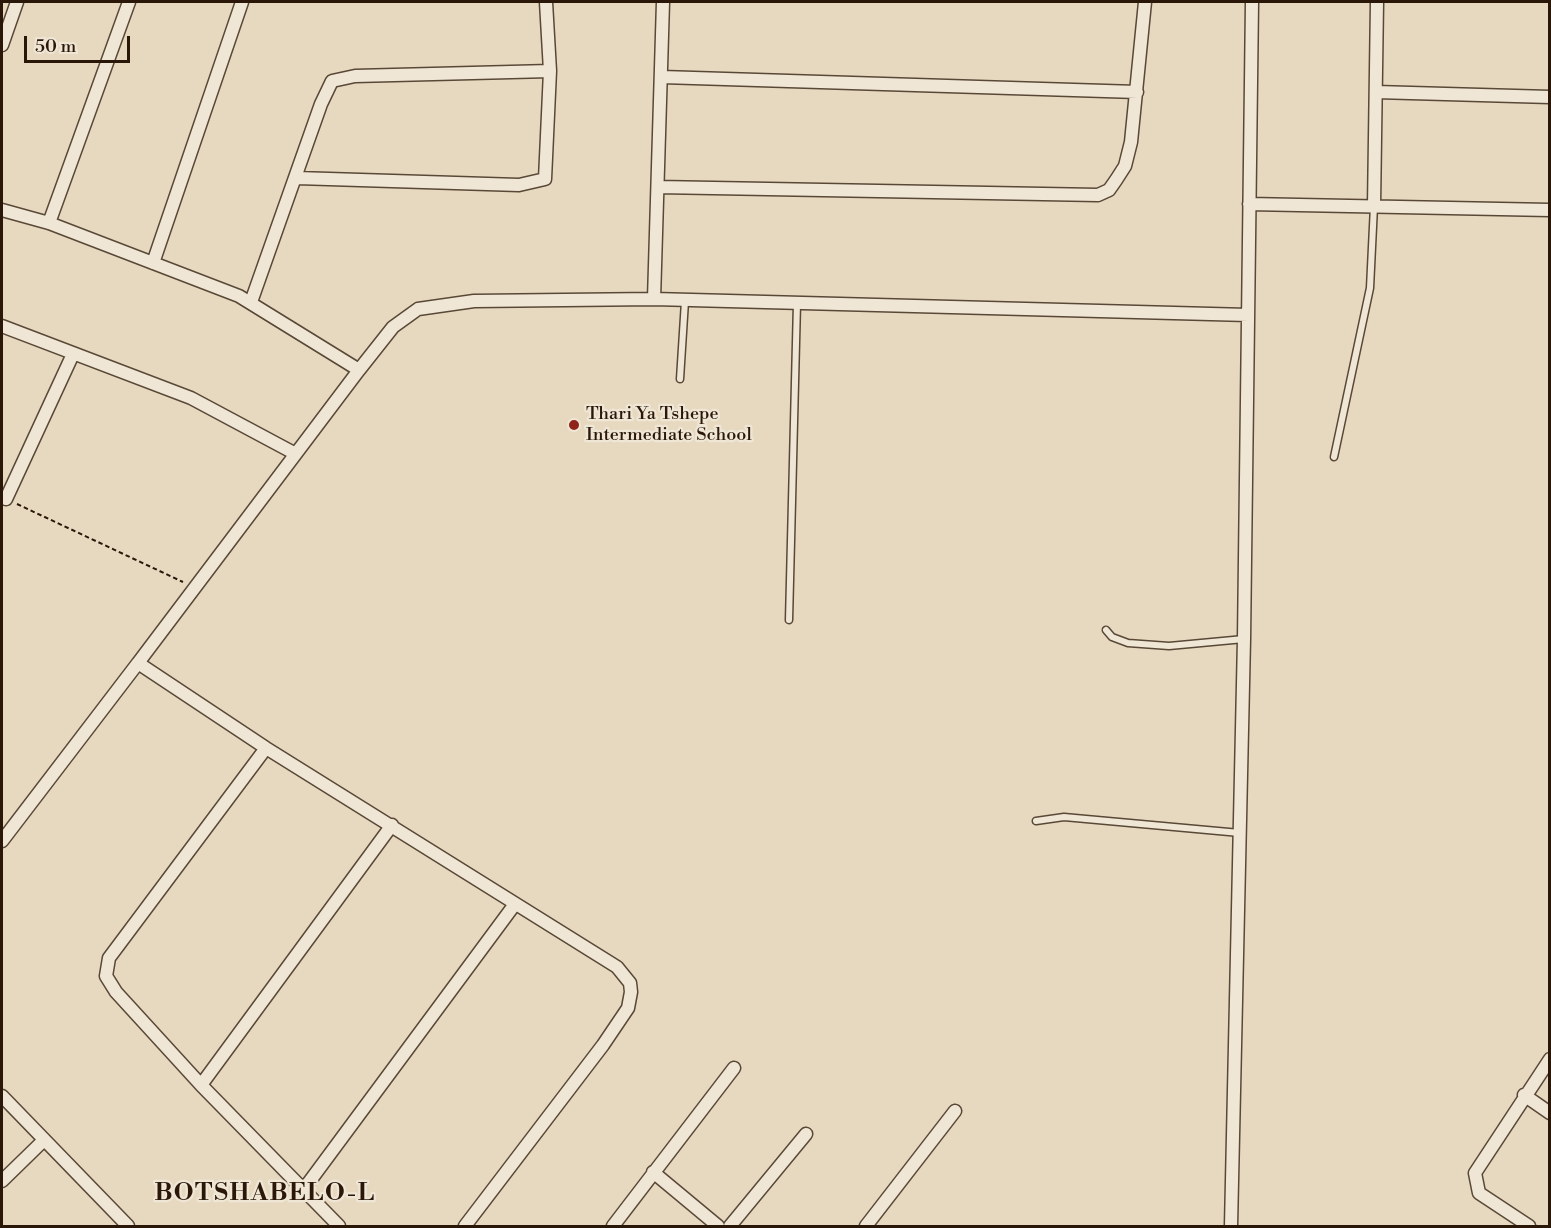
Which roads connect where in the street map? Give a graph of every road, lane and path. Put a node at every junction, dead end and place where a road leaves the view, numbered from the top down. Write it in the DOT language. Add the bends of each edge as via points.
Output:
graph roads {
  1 [pos="17,2"];
  2 [pos="129,2"];
  3 [pos="242,2"];
  4 [pos="546,2"];
  5 [pos="663,2"];
  6 [pos="1145,2"];
  7 [pos="1252,2"];
  8 [pos="1377,2"];
  9 [pos="2,45"];
  10 [pos="550,71"];
  11 [pos="662,77"];
  12 [pos="1137,92"];
  13 [pos="1376,92"];
  14 [pos="1550,97"];
  15 [pos="297,178"];
  16 [pos="658,187"];
  17 [pos="1249,204"];
  18 [pos="1374,206"];
  19 [pos="2,210"];
  20 [pos="1550,210"];
  21 [pos="49,223"];
  22 [pos="153,263"];
  23 [pos="654,299"];
  24 [pos="685,301"];
  25 [pos="251,302"];
  26 [pos="797,303"];
  27 [pos="1248,315"];
  28 [pos="2,326"];
  29 [pos="73,354"];
  30 [pos="359,370"];
  31 [pos="680,380"];
  32 [pos="294,453"];
  33 [pos="1334,457"];
  34 [pos="6,499"];
  35 [pos="197,588"];
  36 [pos="789,620"];
  37 [pos="1106,630"];
  38 [pos="1244,639"];
  39 [pos="138,663"];
  40 [pos="266,748"];
  41 [pos="1036,821"];
  42 [pos="392,825"];
  43 [pos="1239,833"];
  44 [pos="2,841"];
  45 [pos="515,904"];
  46 [pos="1550,1059"];
  47 [pos="734,1068"];
  48 [pos="201,1086"];
  49 [pos="1524,1095"];
  50 [pos="2,1096"];
  51 [pos="955,1111"];
  52 [pos="1550,1113"];
  53 [pos="806,1134"];
  54 [pos="43,1141"];
  55 [pos="653,1172"];
  56 [pos="2,1182"];
  57 [pos="304,1188"];
  58 [pos="128,1227"];
  59 [pos="339,1227"];
  60 [pos="465,1227"];
  61 [pos="613,1227"];
  62 [pos="718,1227"];
  63 [pos="730,1227"];
  64 [pos="866,1227"];
  65 [pos="1231,1227"];
  66 [pos="1529,1227"];
  1 -- 9 [label="street"];
  2 -- 21 [label="street"];
  3 -- 22 [label="street"];
  4 -- 10 [label="street"];
  5 -- 11 [label="street"];
  6 -- 12 [label="street"];
  7 -- 17 [label="street"];
  8 -- 13 [label="street"];
  10 -- 15 [label="street" via="340,77 327,89"];
  10 -- 15 [label="street" via="547,170 540,182 519,185"];
  11 -- 12 [label="street"];
  11 -- 16 [label="street"];
  12 -- 16 [label="street" via="1125,166 1109,190 1098,195"];
  13 -- 14 [label="street"];
  13 -- 18 [label="street"];
  15 -- 25 [label="street"];
  16 -- 23 [label="street"];
  17 -- 18 [label="street"];
  17 -- 27 [label="street"];
  18 -- 20 [label="street"];
  18 -- 33 [label="lane" via="1370,288"];
  19 -- 21 [label="street"];
  21 -- 22 [label="street"];
  22 -- 25 [label="street"];
  23 -- 24 [label="street"];
  23 -- 30 [label="street" via="432,305 400,321"];
  24 -- 26 [label="street"];
  24 -- 31 [label="lane"];
  25 -- 30 [label="street"];
  26 -- 27 [label="street"];
  26 -- 36 [label="lane"];
  27 -- 38 [label="street"];
  28 -- 29 [label="street"];
  29 -- 32 [label="street" via="191,398"];
  29 -- 34 [label="street"];
  30 -- 32 [label="street"];
  32 -- 35 [label="street"];
  34 -- 35 [label="path"];
  35 -- 39 [label="street"];
  37 -- 38 [label="lane" via="1128,643 1169,646"];
  38 -- 43 [label="street"];
  39 -- 40 [label="street"];
  39 -- 44 [label="street"];
  40 -- 42 [label="street"];
  40 -- 48 [label="street" via="106,964 106,976 116,992"];
  41 -- 43 [label="lane" via="1064,817"];
  42 -- 45 [label="street"];
  42 -- 48 [label="street"];
  43 -- 65 [label="street"];
  45 -- 57 [label="street"];
  45 -- 60 [label="street" via="617,967 630,983 631,1000 603,1045"];
  46 -- 49 [label="street"];
  47 -- 55 [label="street"];
  48 -- 57 [label="street"];
  49 -- 52 [label="street"];
  49 -- 66 [label="street" via="1478,1166 1475,1179 1479,1193"];
  50 -- 54 [label="street"];
  51 -- 64 [label="street"];
  53 -- 63 [label="street"];
  54 -- 56 [label="street"];
  54 -- 58 [label="street"];
  55 -- 61 [label="street"];
  55 -- 62 [label="street"];
  57 -- 59 [label="street"];
}
